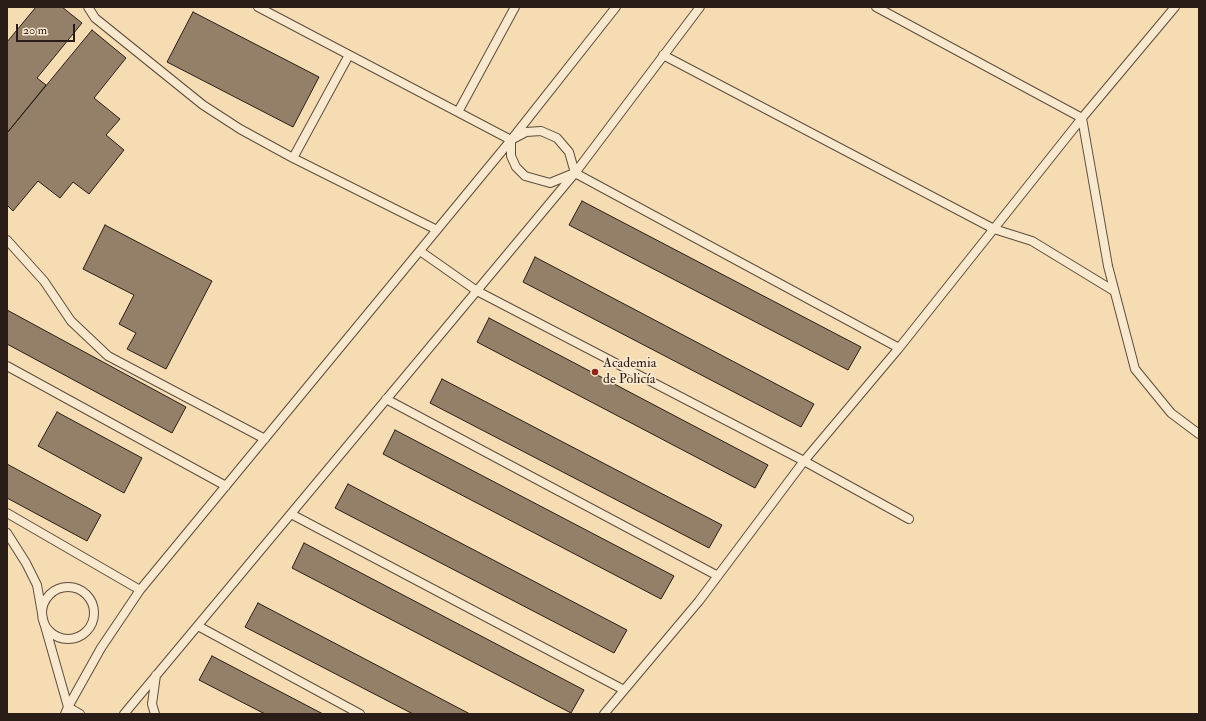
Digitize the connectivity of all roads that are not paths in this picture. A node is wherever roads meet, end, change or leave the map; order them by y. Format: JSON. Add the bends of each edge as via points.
{"nodes":[{"id":1,"x":88,"y":7,"type":"edge"},
{"id":2,"x":258,"y":7,"type":"edge"},
{"id":3,"x":515,"y":7,"type":"edge"},
{"id":4,"x":616,"y":7,"type":"edge"},
{"id":5,"x":700,"y":7,"type":"edge"},
{"id":6,"x":876,"y":7,"type":"edge"},
{"id":7,"x":1175,"y":7,"type":"edge"},
{"id":8,"x":349,"y":55,"type":"junction"},
{"id":9,"x":663,"y":55,"type":"junction"},
{"id":10,"x":458,"y":112,"type":"junction"},
{"id":11,"x":1082,"y":118,"type":"junction"},
{"id":12,"x":511,"y":140,"type":"junction"},
{"id":13,"x":292,"y":158,"type":"junction"},
{"id":14,"x":575,"y":173,"type":"junction"},
{"id":15,"x":994,"y":229,"type":"junction"},
{"id":16,"x":437,"y":230,"type":"junction"},
{"id":17,"x":7,"y":240,"type":"edge"},
{"id":18,"x":420,"y":251,"type":"junction"},
{"id":19,"x":477,"y":291,"type":"junction"},
{"id":20,"x":1114,"y":292,"type":"junction"},
{"id":21,"x":899,"y":348,"type":"junction"},
{"id":22,"x":7,"y":366,"type":"edge"},
{"id":23,"x":386,"y":399,"type":"junction"},
{"id":24,"x":1199,"y":434,"type":"edge"},
{"id":25,"x":265,"y":439,"type":"junction"},
{"id":26,"x":804,"y":461,"type":"junction"},
{"id":27,"x":226,"y":486,"type":"junction"},
{"id":28,"x":7,"y":513,"type":"edge"},
{"id":29,"x":291,"y":514,"type":"junction"},
{"id":30,"x":909,"y":519,"type":"dead end"},
{"id":31,"x":7,"y":533,"type":"edge"},
{"id":32,"x":718,"y":576,"type":"junction"},
{"id":33,"x":140,"y":590,"type":"junction"},
{"id":34,"x":43,"y":619,"type":"junction"},
{"id":35,"x":198,"y":626,"type":"junction"},
{"id":36,"x":156,"y":676,"type":"junction"},
{"id":37,"x":624,"y":690,"type":"junction"},
{"id":38,"x":66,"y":710,"type":"edge"},
{"id":39,"x":80,"y":714,"type":"edge"},
{"id":40,"x":124,"y":714,"type":"edge"},
{"id":41,"x":155,"y":714,"type":"edge"},
{"id":42,"x":360,"y":714,"type":"edge"},
{"id":43,"x":604,"y":714,"type":"edge"}],
"edges":[{"from":1,"to":13,"type":"lane","via":[[95,18],[203,105]]},
{"from":2,"to":8,"type":"lane"},
{"from":3,"to":10,"type":"lane"},
{"from":4,"to":12,"type":"lane"},
{"from":5,"to":9,"type":"lane"},
{"from":6,"to":11,"type":"lane"},
{"from":7,"to":11,"type":"lane"},
{"from":8,"to":10,"type":"lane"},
{"from":8,"to":13,"type":"lane"},
{"from":9,"to":14,"type":"lane"},
{"from":9,"to":15,"type":"lane"},
{"from":10,"to":12,"type":"lane"},
{"from":11,"to":15,"type":"lane"},
{"from":11,"to":20,"type":"lane"},
{"from":12,"to":14,"type":"lane","via":[[526,132],[541,131],[557,138],[569,152]]},
{"from":12,"to":14,"type":"lane","via":[[511,156],[525,176],[550,183]]},
{"from":12,"to":16,"type":"lane"},
{"from":13,"to":16,"type":"lane"},
{"from":14,"to":19,"type":"lane"},
{"from":14,"to":21,"type":"lane"},
{"from":15,"to":20,"type":"lane","via":[[1032,241]]},
{"from":15,"to":21,"type":"lane"},
{"from":16,"to":18,"type":"lane"},
{"from":17,"to":25,"type":"lane","via":[[44,281],[71,321],[108,356]]},
{"from":18,"to":19,"type":"lane"},
{"from":18,"to":25,"type":"lane"},
{"from":19,"to":23,"type":"lane"},
{"from":19,"to":26,"type":"lane"},
{"from":20,"to":24,"type":"lane","via":[[1134,369],[1171,413]]},
{"from":21,"to":26,"type":"lane"},
{"from":22,"to":27,"type":"lane"},
{"from":23,"to":29,"type":"lane"},
{"from":23,"to":32,"type":"lane"},
{"from":25,"to":27,"type":"lane"},
{"from":26,"to":30,"type":"lane"},
{"from":26,"to":32,"type":"lane"},
{"from":27,"to":33,"type":"lane"},
{"from":28,"to":33,"type":"lane"},
{"from":29,"to":35,"type":"lane"},
{"from":29,"to":37,"type":"lane"},
{"from":31,"to":34,"type":"lane","via":[[37,585]]},
{"from":32,"to":37,"type":"lane"},
{"from":33,"to":38,"type":"lane","via":[[101,648]]},
{"from":34,"to":34,"type":"lane","via":[[42,611],[48,596],[53,591],[69,586],[85,593],[94,607],[92,623],[81,636],[73,638],[64,639],[53,634],[45,626]]},
{"from":34,"to":38,"type":"lane"},
{"from":35,"to":36,"type":"lane"},
{"from":35,"to":42,"type":"lane"},
{"from":36,"to":40,"type":"lane"},
{"from":36,"to":41,"type":"lane","via":[[152,704]]},
{"from":37,"to":43,"type":"lane"},
{"from":38,"to":39,"type":"lane"}]}
